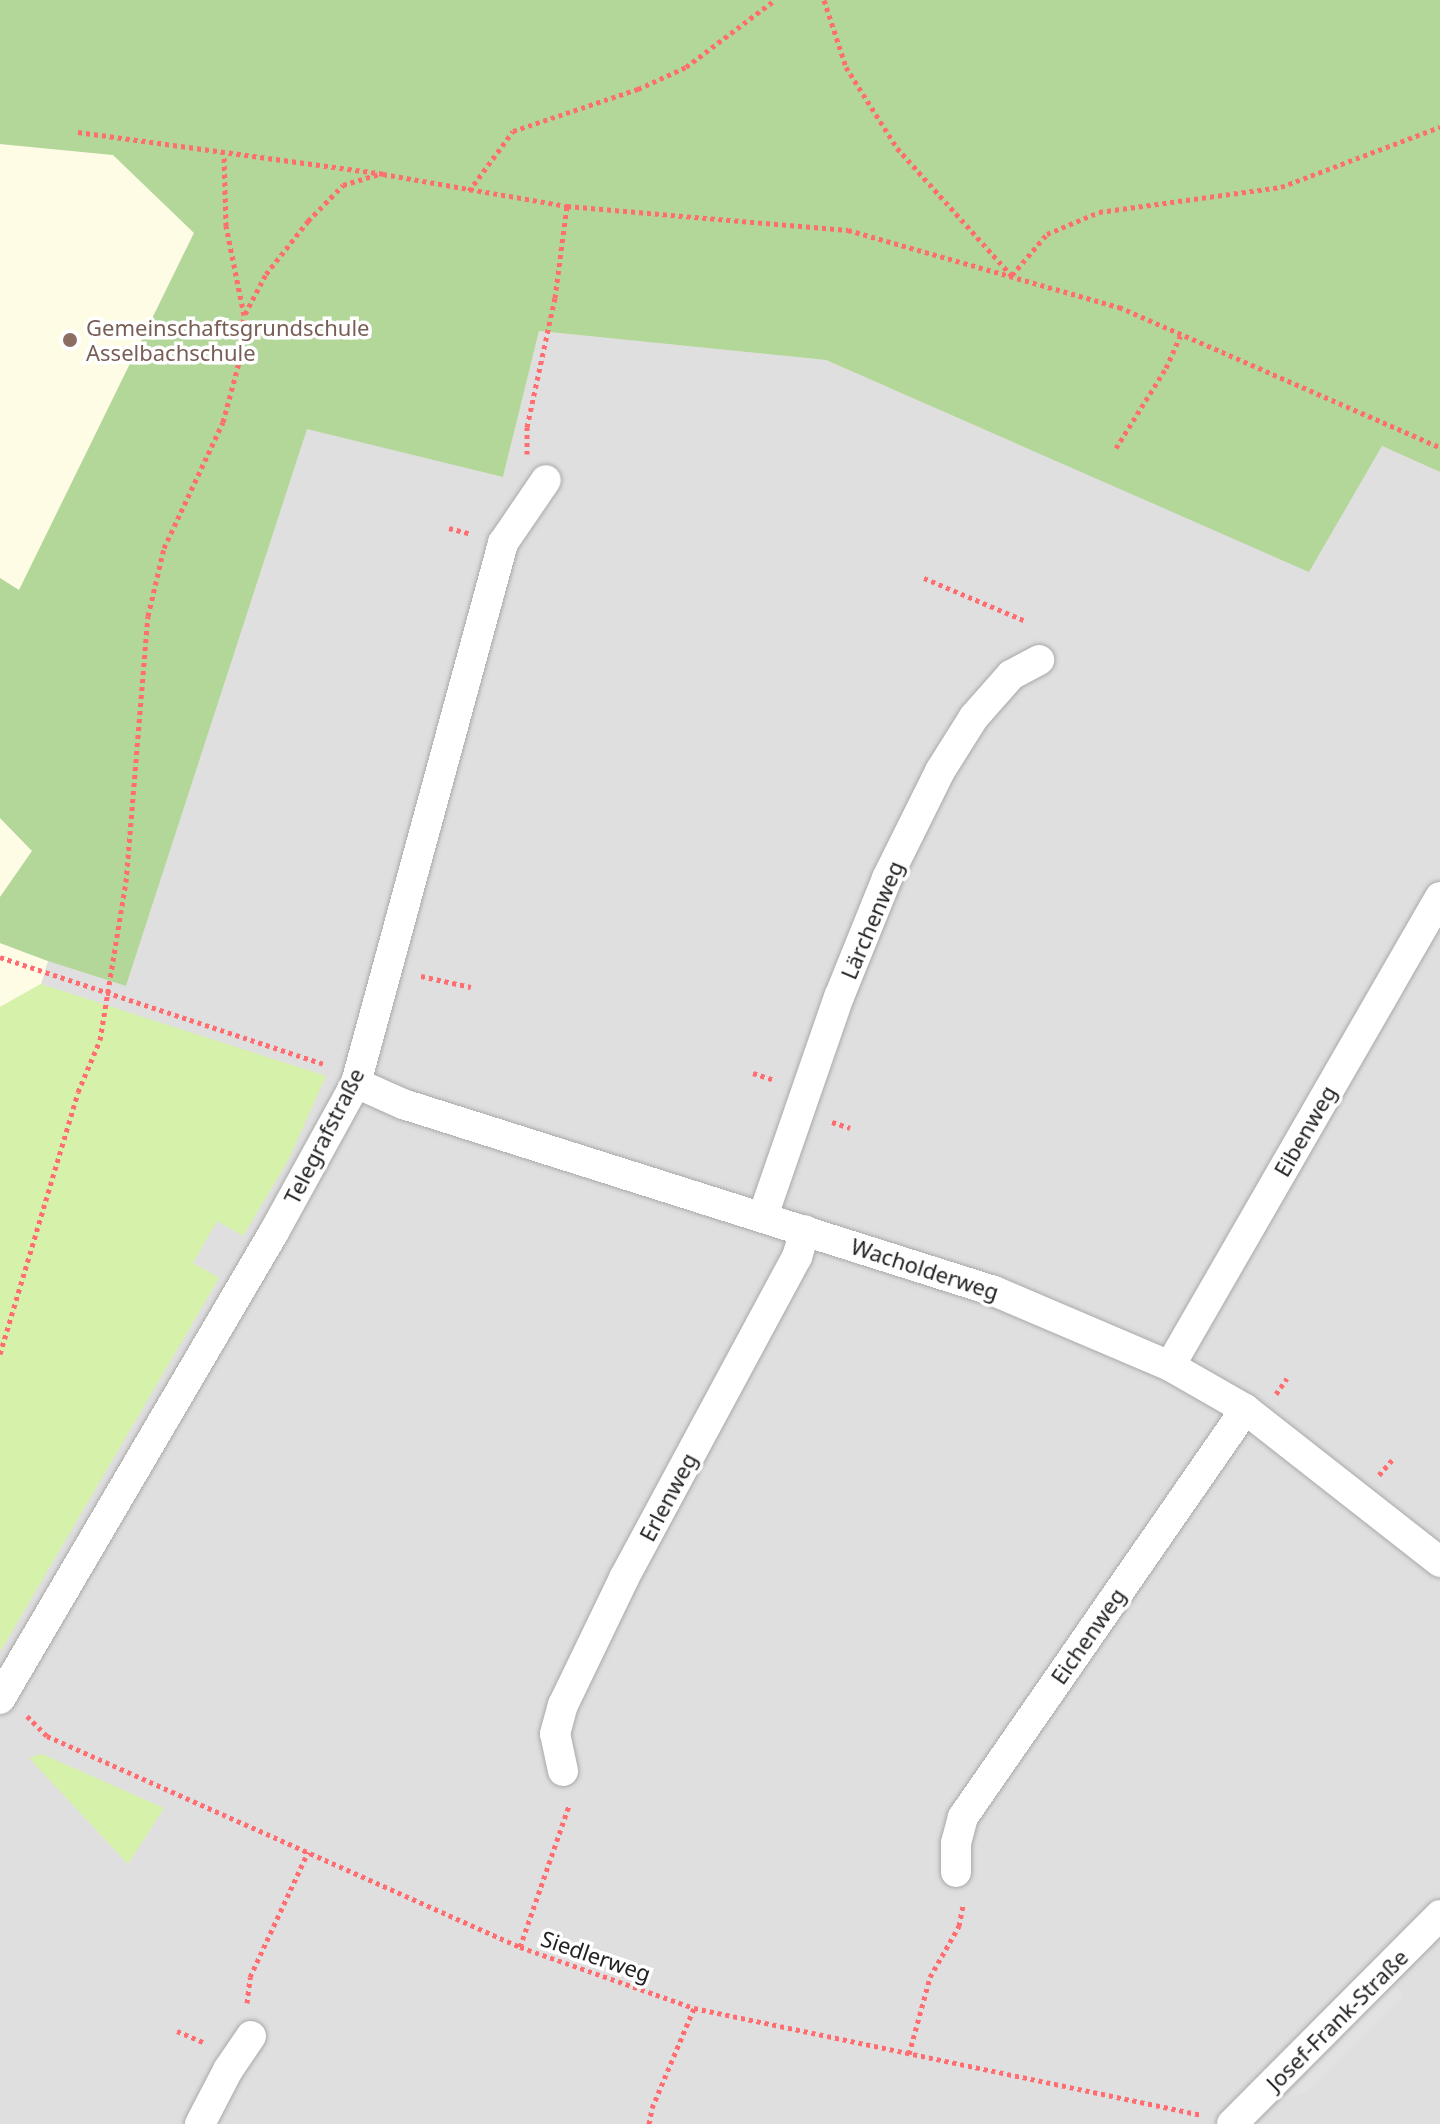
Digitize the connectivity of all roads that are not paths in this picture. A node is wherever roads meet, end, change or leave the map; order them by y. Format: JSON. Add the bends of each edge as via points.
{"nodes":[{"id":1,"x":546,"y":480,"type":"dead end"},
{"id":2,"x":1039,"y":660,"type":"dead end"},
{"id":3,"x":1440,"y":897,"type":"edge"},
{"id":4,"x":356,"y":1083,"type":"junction"},
{"id":5,"x":763,"y":1216,"type":"junction"},
{"id":6,"x":805,"y":1230,"type":"junction"},
{"id":7,"x":1170,"y":1366,"type":"junction"},
{"id":8,"x":1245,"y":1409,"type":"junction"},
{"id":9,"x":1440,"y":1562,"type":"edge"},
{"id":10,"x":2,"y":1695,"type":"edge"},
{"id":11,"x":563,"y":1771,"type":"road end"},
{"id":12,"x":956,"y":1872,"type":"road end"},
{"id":13,"x":1440,"y":1915,"type":"edge"},
{"id":14,"x":251,"y":2036,"type":"road end"},
{"id":15,"x":1220,"y":2120,"type":"edge"},
{"id":16,"x":200,"y":2124,"type":"edge"}],
"edges":[{"from":1,"to":4,"type":"street","name":"Telegrafstraße","via":[[503,543]]},
{"from":2,"to":5,"type":"street","name":"Lärchenweg","via":[[1011,675],[974,717],[940,771],[887,878]]},
{"from":3,"to":7,"type":"street","name":"Eibenweg"},
{"from":4,"to":5,"type":"street","name":"Wacholderweg","via":[[403,1104]]},
{"from":4,"to":10,"type":"street","name":"Telegrafstraße"},
{"from":5,"to":6,"type":"street","name":"Wacholderweg"},
{"from":6,"to":7,"type":"street","name":"Wacholderweg","via":[[994,1291]]},
{"from":6,"to":11,"type":"street","name":"Erlenweg","via":[[797,1257],[624,1578],[563,1705],[555,1734]]},
{"from":7,"to":8,"type":"street","name":"Wacholderweg"},
{"from":8,"to":9,"type":"street","name":"Wacholderweg"},
{"from":8,"to":12,"type":"street","name":"Eichenweg","via":[[963,1817]]},
{"from":13,"to":15,"type":"street","name":"Josef-Frank-Straße"},
{"from":14,"to":16,"type":"street"}]}
